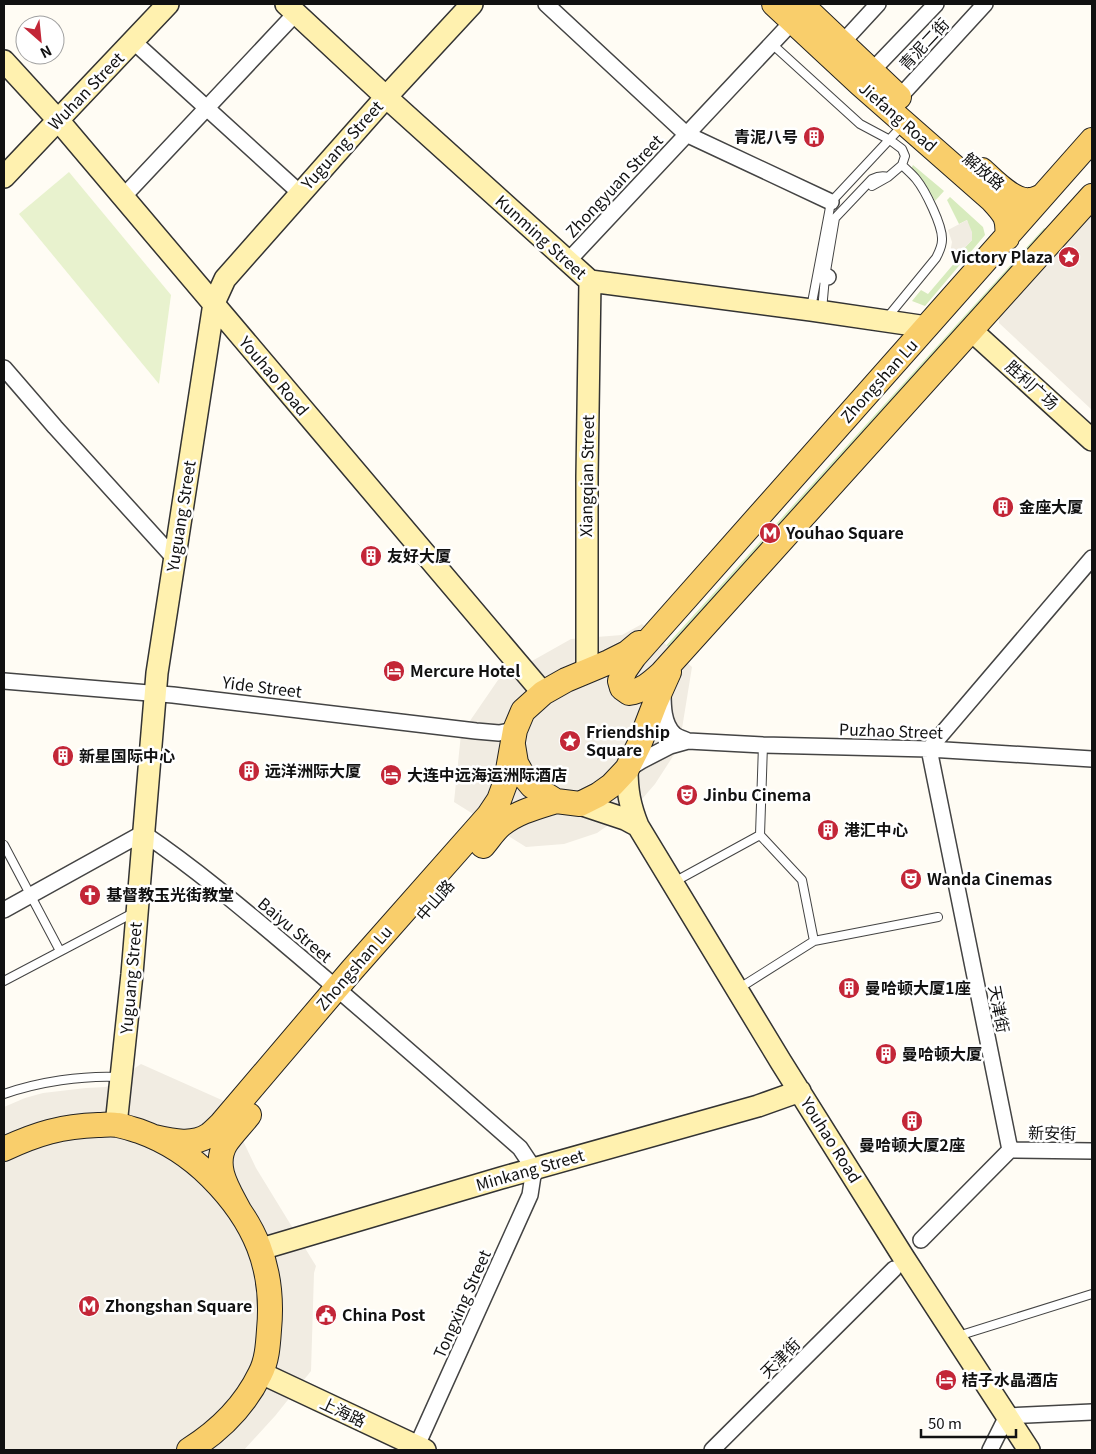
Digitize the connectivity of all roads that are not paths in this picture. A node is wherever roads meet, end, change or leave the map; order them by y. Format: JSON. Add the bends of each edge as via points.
{"nodes":[{"id":1,"x":168,"y":4,"type":"edge"},
{"id":2,"x":472,"y":4,"type":"edge"},
{"id":3,"x":546,"y":4,"type":"edge"},
{"id":4,"x":774,"y":4,"type":"edge"},
{"id":5,"x":878,"y":4,"type":"edge"},
{"id":6,"x":936,"y":4,"type":"edge"},
{"id":7,"x":985,"y":4,"type":"edge"},
{"id":8,"x":291,"y":8,"type":"edge"},
{"id":9,"x":797,"y":12,"type":"edge"},
{"id":10,"x":133,"y":41,"type":"junction"},
{"id":11,"x":842,"y":43,"type":"junction"},
{"id":12,"x":772,"y":44,"type":"junction"},
{"id":13,"x":4,"y":61,"type":"edge"},
{"id":14,"x":866,"y":78,"type":"junction"},
{"id":15,"x":386,"y":97,"type":"junction"},
{"id":16,"x":206,"y":108,"type":"junction"},
{"id":17,"x":896,"y":117,"type":"junction"},
{"id":18,"x":58,"y":120,"type":"junction"},
{"id":19,"x":686,"y":134,"type":"junction"},
{"id":20,"x":1092,"y":140,"type":"edge"},
{"id":21,"x":902,"y":165,"type":"junction"},
{"id":22,"x":4,"y":177,"type":"edge"},
{"id":23,"x":888,"y":177,"type":"junction"},
{"id":24,"x":872,"y":186,"type":"dead end"},
{"id":25,"x":300,"y":193,"type":"junction"},
{"id":26,"x":1042,"y":196,"type":"junction"},
{"id":27,"x":1092,"y":196,"type":"edge"},
{"id":28,"x":122,"y":197,"type":"junction"},
{"id":29,"x":831,"y":202,"type":"junction"},
{"id":30,"x":1007,"y":238,"type":"junction"},
{"id":31,"x":568,"y":261,"type":"junction"},
{"id":32,"x":590,"y":282,"type":"junction"},
{"id":33,"x":214,"y":304,"type":"junction"},
{"id":34,"x":816,"y":311,"type":"junction"},
{"id":35,"x":885,"y":321,"type":"junction"},
{"id":36,"x":927,"y":327,"type":"junction"},
{"id":37,"x":971,"y":330,"type":"junction"},
{"id":38,"x":4,"y":368,"type":"edge"},
{"id":39,"x":1092,"y":440,"type":"edge"},
{"id":40,"x":174,"y":558,"type":"junction"},
{"id":41,"x":1092,"y":558,"type":"edge"},
{"id":42,"x":665,"y":621,"type":"junction"},
{"id":43,"x":683,"y":649,"type":"junction"},
{"id":44,"x":587,"y":671,"type":"junction"},
{"id":45,"x":668,"y":673,"type":"junction"},
{"id":46,"x":4,"y":681,"type":"edge"},
{"id":47,"x":543,"y":693,"type":"junction"},
{"id":48,"x":155,"y":694,"type":"junction"},
{"id":49,"x":514,"y":737,"type":"junction"},
{"id":50,"x":688,"y":741,"type":"junction"},
{"id":51,"x":763,"y":745,"type":"junction"},
{"id":52,"x":929,"y":749,"type":"junction"},
{"id":53,"x":1092,"y":759,"type":"edge"},
{"id":54,"x":627,"y":769,"type":"junction"},
{"id":55,"x":556,"y":801,"type":"junction"},
{"id":56,"x":580,"y":804,"type":"junction"},
{"id":57,"x":495,"y":820,"type":"junction"},
{"id":58,"x":638,"y":826,"type":"junction"},
{"id":59,"x":143,"y":833,"type":"junction"},
{"id":60,"x":760,"y":835,"type":"junction"},
{"id":61,"x":4,"y":845,"type":"edge"},
{"id":62,"x":673,"y":882,"type":"junction"},
{"id":63,"x":30,"y":895,"type":"junction"},
{"id":64,"x":4,"y":910,"type":"edge"},
{"id":65,"x":137,"y":911,"type":"junction"},
{"id":66,"x":938,"y":917,"type":"dead end"},
{"id":67,"x":814,"y":941,"type":"junction"},
{"id":68,"x":60,"y":951,"type":"junction"},
{"id":69,"x":4,"y":981,"type":"edge"},
{"id":70,"x":737,"y":990,"type":"junction"},
{"id":71,"x":343,"y":993,"type":"junction"},
{"id":72,"x":122,"y":1077,"type":"junction"},
{"id":73,"x":800,"y":1091,"type":"junction"},
{"id":74,"x":4,"y":1094,"type":"edge"},
{"id":75,"x":116,"y":1125,"type":"junction"},
{"id":76,"x":227,"y":1129,"type":"junction"},
{"id":77,"x":154,"y":1137,"type":"junction"},
{"id":78,"x":4,"y":1150,"type":"edge"},
{"id":79,"x":1010,"y":1150,"type":"junction"},
{"id":80,"x":1092,"y":1151,"type":"edge"},
{"id":81,"x":534,"y":1169,"type":"junction"},
{"id":82,"x":239,"y":1210,"type":"junction"},
{"id":83,"x":921,"y":1240,"type":"dead end"},
{"id":84,"x":260,"y":1249,"type":"junction"},
{"id":85,"x":894,"y":1269,"type":"dead end"},
{"id":86,"x":1092,"y":1294,"type":"edge"},
{"id":87,"x":956,"y":1337,"type":"junction"},
{"id":88,"x":261,"y":1373,"type":"junction"},
{"id":89,"x":1092,"y":1412,"type":"edge"},
{"id":90,"x":1007,"y":1416,"type":"junction"},
{"id":91,"x":419,"y":1449,"type":"edge"},
{"id":92,"x":188,"y":1450,"type":"edge"},
{"id":93,"x":712,"y":1450,"type":"edge"},
{"id":94,"x":990,"y":1450,"type":"edge"},
{"id":95,"x":1029,"y":1450,"type":"edge"}],
"edges":[{"from":1,"to":10,"type":"street","name":"Wuhan Street"},
{"from":2,"to":15,"type":"street","name":"Yuguang Street"},
{"from":3,"to":19,"type":"street"},
{"from":4,"to":9,"type":"main road","name":"Jiefang Road"},
{"from":5,"to":11,"type":"street"},
{"from":6,"to":14,"type":"street"},
{"from":7,"to":17,"type":"street","name":"青泥二街"},
{"from":8,"to":15,"type":"street","name":"Kunming Street"},
{"from":8,"to":16,"type":"street"},
{"from":9,"to":11,"type":"main road"},
{"from":9,"to":12,"type":"street","name":"Zhongyuan Street"},
{"from":9,"to":14,"type":"main road","name":"Jiefang Road"},
{"from":10,"to":16,"type":"street"},
{"from":10,"to":18,"type":"street","name":"Wuhan Street"},
{"from":11,"to":14,"type":"main road"},
{"from":12,"to":17,"type":"lane","via":[[860,124]]},
{"from":12,"to":19,"type":"street","name":"Zhongyuan Street"},
{"from":13,"to":18,"type":"street","name":"Youhao Road"},
{"from":14,"to":17,"type":"main road","name":"Jiefang Road"},
{"from":15,"to":25,"type":"street","name":"Yuguang Street"},
{"from":15,"to":31,"type":"street","name":"Kunming Street"},
{"from":16,"to":25,"type":"street"},
{"from":16,"to":28,"type":"street"},
{"from":17,"to":21,"type":"lane","via":[[905,156]]},
{"from":17,"to":26,"type":"main road","name":"解放路","via":[[1015,197],[1032,200]]},
{"from":17,"to":29,"type":"lane"},
{"from":17,"to":30,"type":"main road","name":"Jiefang Road","via":[[992,200],[1003,212],[1008,225]]},
{"from":18,"to":22,"type":"street","name":"Wuhan Street"},
{"from":18,"to":28,"type":"street","name":"Youhao Road"},
{"from":19,"to":29,"type":"street"},
{"from":19,"to":31,"type":"street","name":"Zhongyuan Street"},
{"from":20,"to":26,"type":"main road","name":"Zhongshan Lu"},
{"from":21,"to":23,"type":"lane"},
{"from":21,"to":35,"type":"lane","via":[[924,190],[940,226],[941,248]]},
{"from":23,"to":24,"type":"lane"},
{"from":23,"to":34,"type":"lane","via":[[883,175],[872,179],[835,218],[826,277]]},
{"from":25,"to":33,"type":"street","name":"Yuguang Street","via":[[225,279]]},
{"from":26,"to":30,"type":"main road","name":"Zhongshan Lu"},
{"from":27,"to":37,"type":"main road"},
{"from":28,"to":33,"type":"street","name":"Youhao Road"},
{"from":29,"to":34,"type":"lane"},
{"from":30,"to":36,"type":"main road","name":"Zhongshan Lu"},
{"from":31,"to":32,"type":"street","name":"Kunming Street"},
{"from":32,"to":34,"type":"street","name":"Kunming Street"},
{"from":32,"to":44,"type":"street","name":"Xiangqian Street"},
{"from":33,"to":40,"type":"street","name":"Yuguang Street"},
{"from":33,"to":47,"type":"street","name":"Youhao Road"},
{"from":34,"to":35,"type":"street","name":"Kunming Street"},
{"from":35,"to":36,"type":"street","name":"Kunming Street"},
{"from":36,"to":42,"type":"main road","name":"Zhongshan Lu"},
{"from":37,"to":39,"type":"street","name":"胜利广场"},
{"from":37,"to":43,"type":"main road"},
{"from":38,"to":40,"type":"street"},
{"from":40,"to":48,"type":"street","name":"Yuguang Street"},
{"from":41,"to":52,"type":"street"},
{"from":42,"to":43,"type":"main road","via":[[634,657],[620,682],[622,688],[629,693],[647,686]]},
{"from":42,"to":44,"type":"main road","via":[[626,653]]},
{"from":43,"to":45,"type":"main road"},
{"from":44,"to":47,"type":"main road"},
{"from":45,"to":50,"type":"street","via":[[663,693],[667,723],[674,735]]},
{"from":45,"to":54,"type":"main road"},
{"from":46,"to":48,"type":"street","name":"Yide Street"},
{"from":47,"to":49,"type":"main road","via":[[523,712]]},
{"from":48,"to":49,"type":"street","name":"Yide Street"},
{"from":48,"to":59,"type":"street","name":"Yuguang Street"},
{"from":49,"to":55,"type":"main road","via":[[516,763],[522,774],[532,786]]},
{"from":49,"to":57,"type":"main road"},
{"from":50,"to":51,"type":"street","name":"Puzhao Street"},
{"from":50,"to":54,"type":"street","via":[[670,746]]},
{"from":51,"to":52,"type":"street","name":"Puzhao Street"},
{"from":51,"to":60,"type":"lane"},
{"from":52,"to":53,"type":"street","name":"Puzhao Street"},
{"from":52,"to":79,"type":"street","name":"天津街"},
{"from":54,"to":56,"type":"main road","via":[[598,795]]},
{"from":54,"to":58,"type":"street","name":"Youhao Road","via":[[627,790]]},
{"from":55,"to":56,"type":"main road"},
{"from":55,"to":57,"type":"main road"},
{"from":56,"to":58,"type":"street"},
{"from":57,"to":71,"type":"main road","name":"Zhongshan Lu"},
{"from":58,"to":62,"type":"street","name":"Youhao Road"},
{"from":59,"to":63,"type":"street"},
{"from":59,"to":65,"type":"street","name":"Yuguang Street"},
{"from":59,"to":71,"type":"street","name":"Baiyu Street","via":[[234,901]]},
{"from":60,"to":62,"type":"lane"},
{"from":60,"to":67,"type":"lane","via":[[802,880]]},
{"from":61,"to":63,"type":"lane"},
{"from":62,"to":70,"type":"street","name":"Youhao Road"},
{"from":63,"to":64,"type":"street"},
{"from":63,"to":68,"type":"lane"},
{"from":65,"to":68,"type":"lane"},
{"from":65,"to":72,"type":"street","name":"Yuguang Street"},
{"from":66,"to":67,"type":"lane"},
{"from":67,"to":70,"type":"lane"},
{"from":68,"to":69,"type":"lane"},
{"from":70,"to":73,"type":"street","name":"Youhao Road"},
{"from":71,"to":76,"type":"main road","name":"Zhongshan Lu"},
{"from":71,"to":81,"type":"street","name":"Baiyu Street","via":[[520,1148]]},
{"from":72,"to":74,"type":"lane","via":[[67,1080]]},
{"from":72,"to":75,"type":"street","name":"Yuguang Street"},
{"from":73,"to":81,"type":"street","name":"Minkang Street","via":[[758,1106]]},
{"from":73,"to":87,"type":"street","name":"Youhao Road"},
{"from":75,"to":77,"type":"main road"},
{"from":75,"to":78,"type":"main road","via":[[54,1130]]},
{"from":76,"to":77,"type":"main road","via":[[196,1140],[176,1142]]},
{"from":76,"to":82,"type":"main road","via":[[221,1169]]},
{"from":77,"to":82,"type":"main road","via":[[177,1148],[197,1164]]},
{"from":79,"to":80,"type":"street","name":"新安街"},
{"from":79,"to":83,"type":"street"},
{"from":81,"to":84,"type":"street","name":"Minkang Street"},
{"from":81,"to":91,"type":"street","name":"Tongxing Street","via":[[530,1195]]},
{"from":82,"to":84,"type":"main road"},
{"from":84,"to":88,"type":"main road","via":[[270,1286],[271,1318],[268,1349]]},
{"from":85,"to":93,"type":"street","name":"天津街"},
{"from":86,"to":87,"type":"lane"},
{"from":87,"to":90,"type":"street","name":"Youhao Road"},
{"from":88,"to":91,"type":"street","name":"上海路"},
{"from":88,"to":92,"type":"main road","via":[[227,1421]]},
{"from":89,"to":90,"type":"street"},
{"from":90,"to":94,"type":"street"},
{"from":90,"to":95,"type":"street","name":"Youhao Road"}]}
